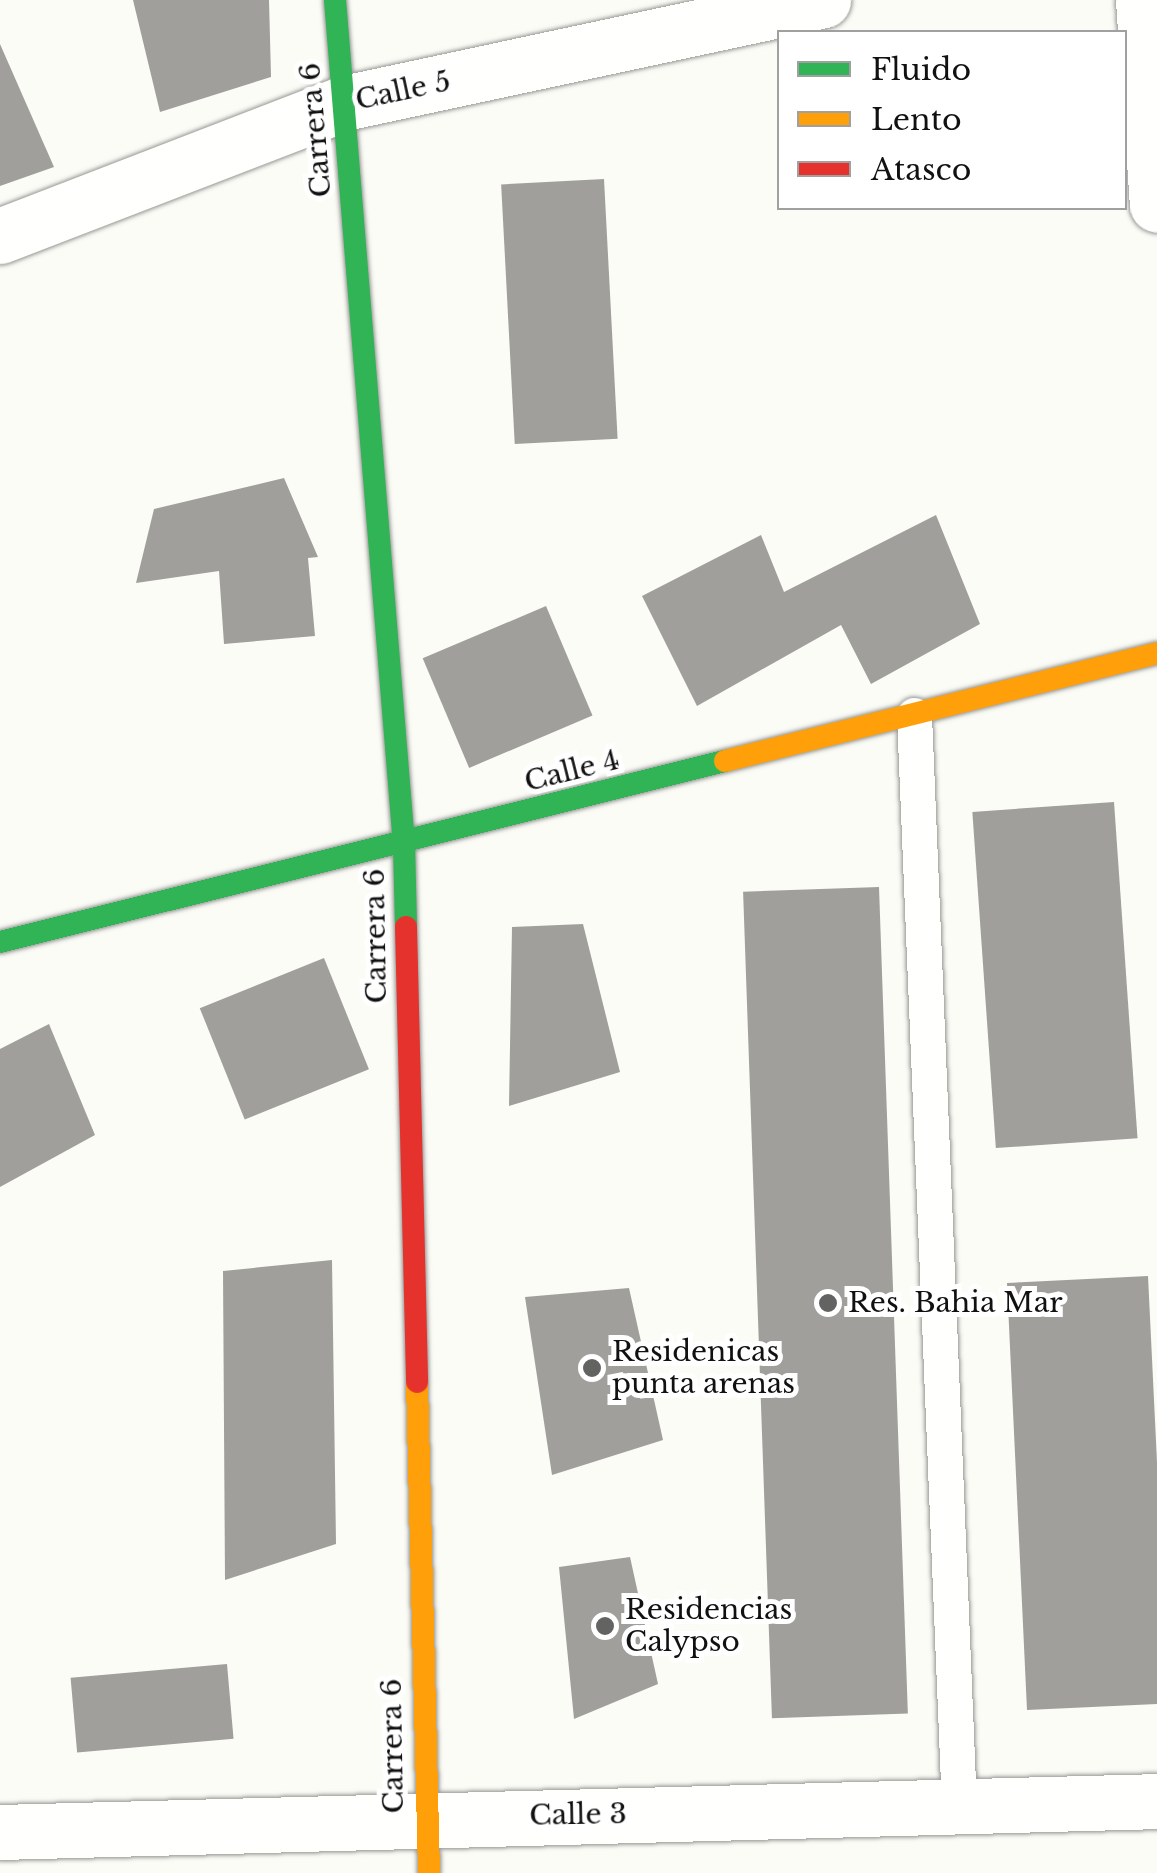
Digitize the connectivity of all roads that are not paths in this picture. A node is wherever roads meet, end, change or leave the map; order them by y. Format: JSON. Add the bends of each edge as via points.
{"nodes":[{"id":1,"x":336,"y":0,"type":"edge"},
{"id":2,"x":823,"y":0,"type":"edge"},
{"id":3,"x":1143,"y":0,"type":"edge"},
{"id":4,"x":344,"y":104,"type":"junction"},
{"id":5,"x":1157,"y":205,"type":"edge"},
{"id":6,"x":0,"y":236,"type":"edge"},
{"id":7,"x":1157,"y":654,"type":"edge"},
{"id":8,"x":914,"y":715,"type":"junction"},
{"id":9,"x":404,"y":844,"type":"junction"},
{"id":10,"x":0,"y":942,"type":"edge"},
{"id":11,"x":1157,"y":1801,"type":"edge"},
{"id":12,"x":959,"y":1806,"type":"junction"},
{"id":13,"x":424,"y":1818,"type":"junction"},
{"id":14,"x":0,"y":1832,"type":"edge"},
{"id":15,"x":429,"y":1873,"type":"edge"}],
"edges":[{"from":1,"to":4,"type":"street","name":"Carrera 6"},
{"from":2,"to":4,"type":"street","name":"Calle 5"},
{"from":3,"to":5,"type":"street"},
{"from":4,"to":6,"type":"street","name":"Calle 5"},
{"from":4,"to":9,"type":"street","name":"Carrera 6"},
{"from":7,"to":8,"type":"street","name":"Calle 4"},
{"from":8,"to":9,"type":"street","name":"Calle 4"},
{"from":8,"to":12,"type":"lane"},
{"from":9,"to":10,"type":"street","name":"Calle 4"},
{"from":9,"to":13,"type":"street","name":"Carrera 6"},
{"from":11,"to":12,"type":"street","name":"Calle 3"},
{"from":12,"to":13,"type":"street","name":"Calle 3"},
{"from":13,"to":14,"type":"street","name":"Calle 3"},
{"from":13,"to":15,"type":"street","name":"Carrera 6"}]}
